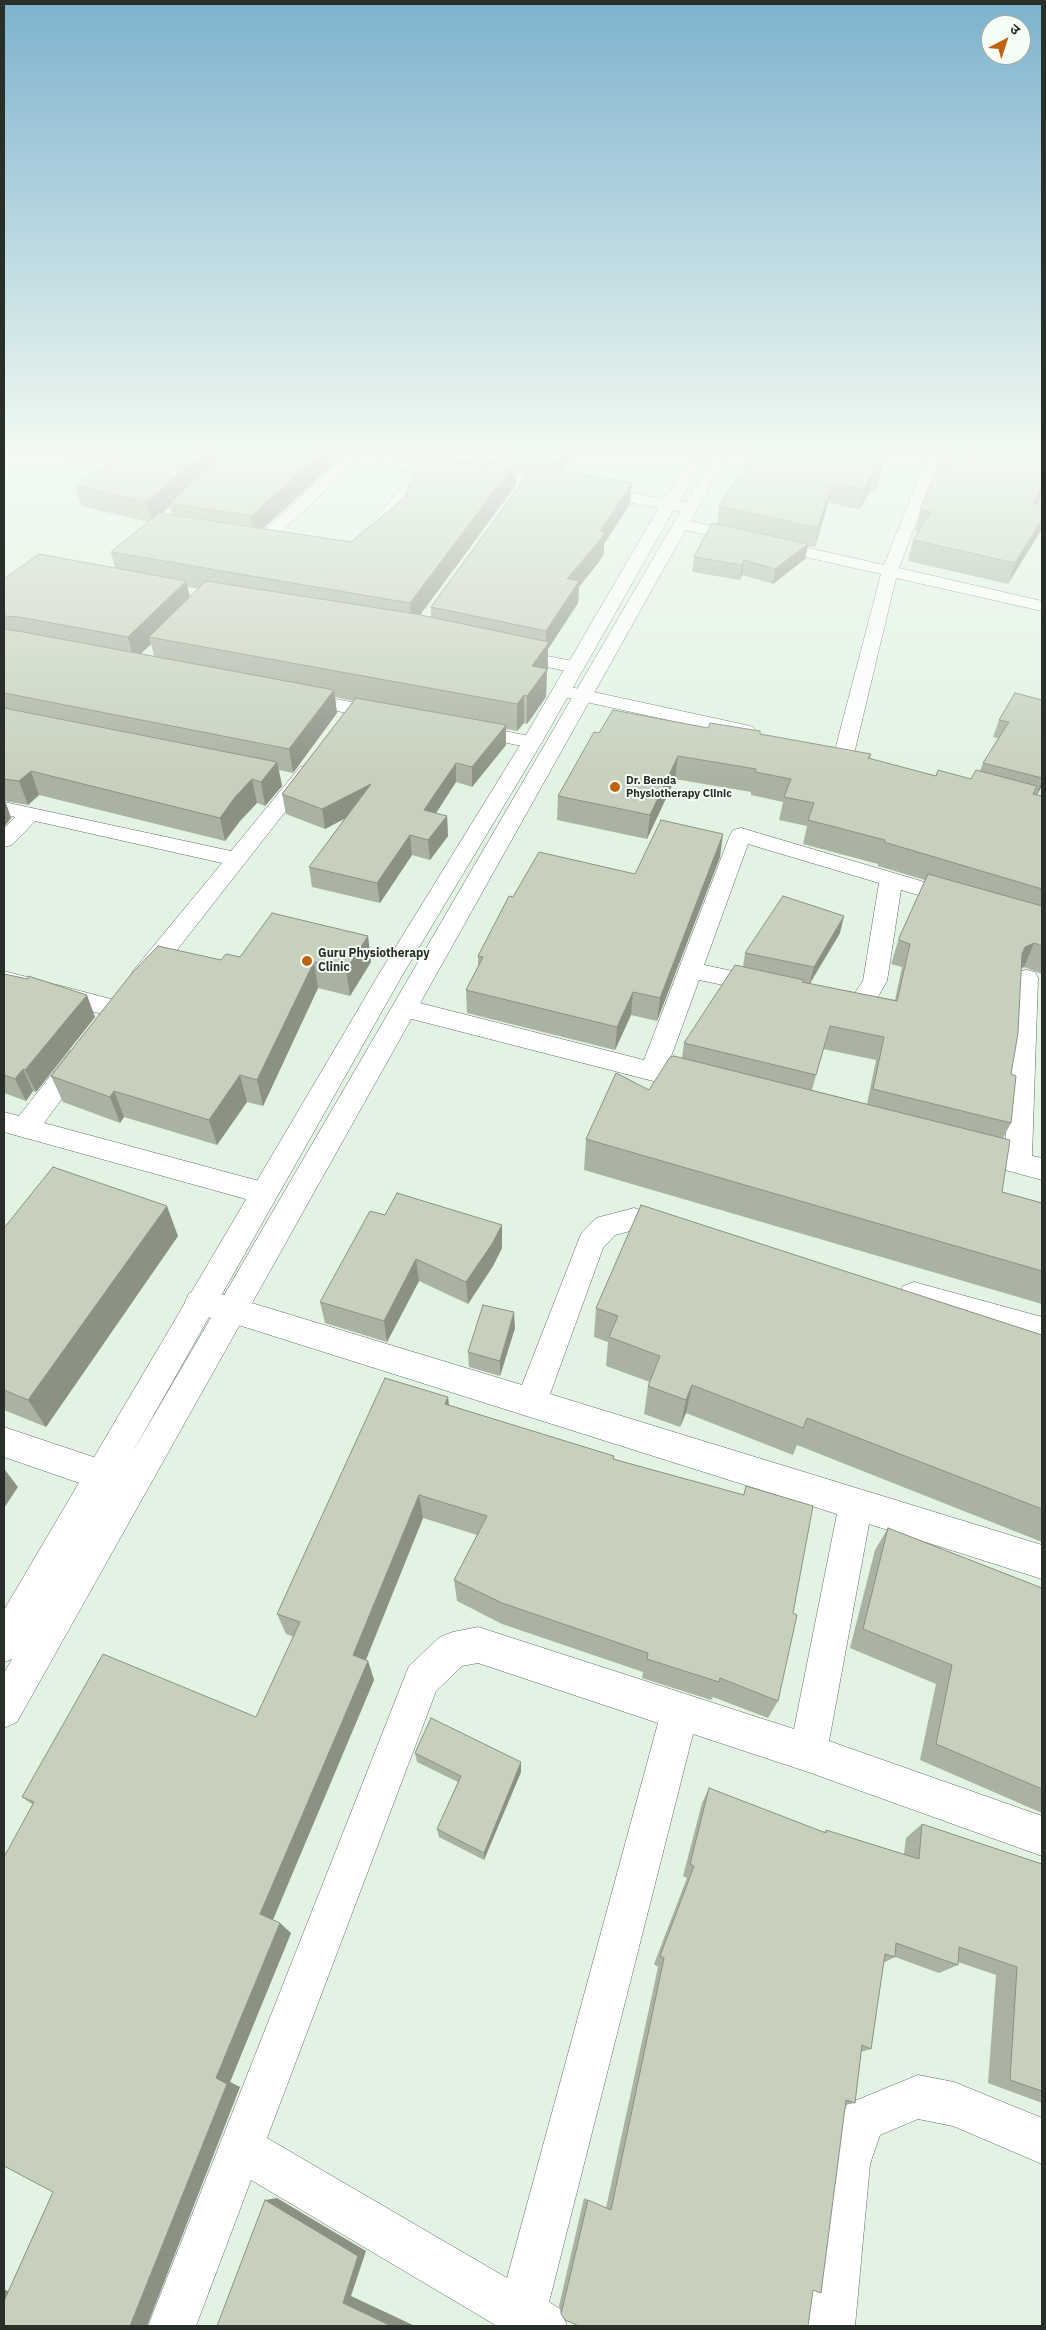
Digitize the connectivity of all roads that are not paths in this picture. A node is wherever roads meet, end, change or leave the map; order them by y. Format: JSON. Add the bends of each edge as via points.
{"nodes":[{"id":1,"x":646,"y":563,"type":"edge"},
{"id":2,"x":650,"y":563,"type":"edge"},
{"id":3,"x":864,"y":563,"type":"edge"},
{"id":4,"x":893,"y":563,"type":"edge"},
{"id":5,"x":890,"y":570,"type":"junction"},
{"id":6,"x":1042,"y":606,"type":"edge"},
{"id":7,"x":492,"y":650,"type":"edge"},
{"id":8,"x":576,"y":667,"type":"junction"},
{"id":9,"x":572,"y":693,"type":"junction"},
{"id":10,"x":284,"y":696,"type":"edge"},
{"id":11,"x":352,"y":708,"type":"junction"},
{"id":12,"x":399,"y":717,"type":"edge"},
{"id":13,"x":456,"y":728,"type":"edge"},
{"id":14,"x":336,"y":731,"type":"edge"},
{"id":15,"x":768,"y":737,"type":"edge"},
{"id":16,"x":532,"y":742,"type":"junction"},
{"id":17,"x":320,"y":753,"type":"edge"},
{"id":18,"x":843,"y":754,"type":"edge"},
{"id":19,"x":4,"y":808,"type":"edge"},
{"id":20,"x":30,"y":814,"type":"junction"},
{"id":21,"x":4,"y":840,"type":"edge"},
{"id":22,"x":235,"y":859,"type":"junction"},
{"id":23,"x":892,"y":880,"type":"junction"},
{"id":24,"x":976,"y":904,"type":"edge"},
{"id":25,"x":690,"y":970,"type":"junction"},
{"id":26,"x":1026,"y":978,"type":"dead end"},
{"id":27,"x":4,"y":979,"type":"edge"},
{"id":28,"x":782,"y":989,"type":"edge"},
{"id":29,"x":810,"y":995,"type":"edge"},
{"id":30,"x":404,"y":1008,"type":"junction"},
{"id":31,"x":1033,"y":1018,"type":"edge"},
{"id":32,"x":105,"y":1024,"type":"junction"},
{"id":33,"x":653,"y":1071,"type":"junction"},
{"id":34,"x":720,"y":1088,"type":"edge"},
{"id":35,"x":15,"y":1125,"type":"edge"},
{"id":36,"x":950,"y":1146,"type":"edge"},
{"id":37,"x":1030,"y":1166,"type":"edge"},
{"id":38,"x":264,"y":1193,"type":"junction"},
{"id":39,"x":700,"y":1237,"type":"edge"},
{"id":40,"x":890,"y":1289,"type":"edge"},
{"id":41,"x":200,"y":1302,"type":"junction"},
{"id":42,"x":232,"y":1310,"type":"junction"},
{"id":43,"x":1042,"y":1330,"type":"edge"},
{"id":44,"x":531,"y":1402,"type":"junction"},
{"id":45,"x":4,"y":1442,"type":"edge"},
{"id":46,"x":100,"y":1474,"type":"junction"},
{"id":47,"x":131,"y":1485,"type":"junction"},
{"id":48,"x":856,"y":1503,"type":"junction"},
{"id":49,"x":1042,"y":1562,"type":"edge"},
{"id":50,"x":4,"y":1644,"type":"edge"},
{"id":51,"x":4,"y":1709,"type":"edge"},
{"id":52,"x":680,"y":1710,"type":"junction"},
{"id":53,"x":808,"y":1753,"type":"junction"},
{"id":54,"x":1042,"y":1836,"type":"edge"},
{"id":55,"x":1042,"y":2141,"type":"edge"},
{"id":56,"x":240,"y":2148,"type":"junction"},
{"id":57,"x":532,"y":2320,"type":"edge"},
{"id":58,"x":172,"y":2326,"type":"edge"},
{"id":59,"x":831,"y":2326,"type":"edge"}],
"edges":[{"from":1,"to":8,"type":"street"},
{"from":2,"to":9,"type":"street"},
{"from":3,"to":5,"type":"street"},
{"from":4,"to":5,"type":"street"},
{"from":5,"to":6,"type":"street"},
{"from":5,"to":18,"type":"street"},
{"from":7,"to":8,"type":"street"},
{"from":8,"to":9,"type":"street"},
{"from":9,"to":15,"type":"street"},
{"from":9,"to":16,"type":"street"},
{"from":9,"to":30,"type":"street"},
{"from":10,"to":11,"type":"street"},
{"from":11,"to":12,"type":"street"},
{"from":11,"to":14,"type":"street"},
{"from":13,"to":16,"type":"street"},
{"from":16,"to":38,"type":"street","via":[[391,974]]},
{"from":17,"to":22,"type":"street","via":[[289,780]]},
{"from":19,"to":20,"type":"street"},
{"from":20,"to":21,"type":"street"},
{"from":20,"to":22,"type":"street"},
{"from":22,"to":32,"type":"street"},
{"from":23,"to":24,"type":"street"},
{"from":23,"to":25,"type":"street","via":[[746,826]]},
{"from":23,"to":29,"type":"street","via":[[875,982],[863,1001],[847,1003]]},
{"from":25,"to":28,"type":"street"},
{"from":25,"to":33,"type":"street"},
{"from":26,"to":31,"type":"street"},
{"from":27,"to":32,"type":"street"},
{"from":30,"to":33,"type":"street"},
{"from":30,"to":42,"type":"street"},
{"from":31,"to":37,"type":"street"},
{"from":32,"to":35,"type":"street"},
{"from":33,"to":34,"type":"street"},
{"from":35,"to":38,"type":"street"},
{"from":36,"to":37,"type":"street"},
{"from":38,"to":41,"type":"street"},
{"from":39,"to":44,"type":"street","via":[[634,1219],[606,1226],[591,1242]]},
{"from":40,"to":43,"type":"street"},
{"from":41,"to":42,"type":"street"},
{"from":41,"to":46,"type":"street"},
{"from":42,"to":44,"type":"street"},
{"from":42,"to":47,"type":"street"},
{"from":44,"to":48,"type":"street"},
{"from":45,"to":46,"type":"street"},
{"from":46,"to":47,"type":"street"},
{"from":46,"to":50,"type":"street"},
{"from":47,"to":51,"type":"street"},
{"from":48,"to":49,"type":"street"},
{"from":48,"to":53,"type":"street"},
{"from":52,"to":53,"type":"street"},
{"from":52,"to":56,"type":"street","via":[[478,1645],[453,1650],[422,1679]]},
{"from":52,"to":57,"type":"street"},
{"from":53,"to":54,"type":"street"},
{"from":55,"to":59,"type":"street","via":[[954,2104],[918,2097],[863,2120],[847,2164]]},
{"from":56,"to":57,"type":"street"},
{"from":56,"to":58,"type":"street"}]}
